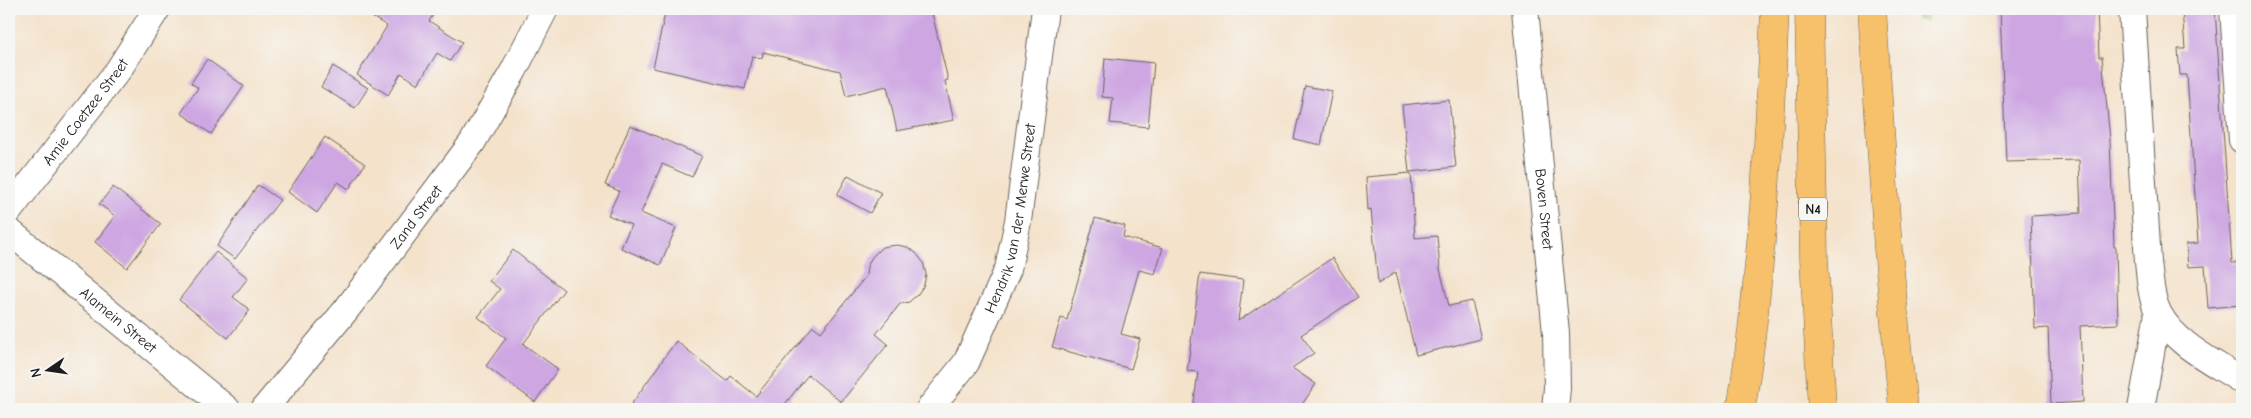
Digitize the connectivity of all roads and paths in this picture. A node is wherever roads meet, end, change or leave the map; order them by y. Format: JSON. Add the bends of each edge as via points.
{"nodes":[{"id":1,"x":158,"y":9,"type":"edge"},
{"id":2,"x":545,"y":9,"type":"edge"},
{"id":3,"x":1044,"y":9,"type":"edge"},
{"id":4,"x":1525,"y":9,"type":"edge"},
{"id":5,"x":1775,"y":9,"type":"edge"},
{"id":6,"x":1809,"y":9,"type":"edge"},
{"id":7,"x":1872,"y":9,"type":"edge"},
{"id":8,"x":2132,"y":9,"type":"edge"},
{"id":9,"x":2233,"y":9,"type":"edge"},
{"id":10,"x":2240,"y":75,"type":"edge"},
{"id":11,"x":2242,"y":140,"type":"edge"},
{"id":12,"x":9,"y":211,"type":"edge"},
{"id":13,"x":9,"y":231,"type":"edge"},
{"id":14,"x":2158,"y":313,"type":"junction"},
{"id":15,"x":2242,"y":381,"type":"edge"},
{"id":16,"x":228,"y":409,"type":"edge"},
{"id":17,"x":264,"y":409,"type":"edge"},
{"id":18,"x":929,"y":409,"type":"edge"},
{"id":19,"x":1555,"y":409,"type":"edge"},
{"id":20,"x":1741,"y":409,"type":"edge"},
{"id":21,"x":1822,"y":409,"type":"edge"},
{"id":22,"x":1903,"y":409,"type":"edge"},
{"id":23,"x":2141,"y":409,"type":"edge"}],
"edges":[{"from":1,"to":12,"type":"street","name":"Amie Coetzee Street","via":[[119,69]]},
{"from":2,"to":17,"type":"street","name":"Zand Street","via":[[472,143],[346,310]]},
{"from":3,"to":18,"type":"street","name":"Hendrik van der Merwe Street","via":[[1018,221],[1008,269],[966,363]]},
{"from":4,"to":19,"type":"street","name":"Boven Street","via":[[1556,333],[1558,388]]},
{"from":5,"to":20,"type":"highway","via":[[1770,127],[1754,325]]},
{"from":6,"to":21,"type":"highway","number":"N4","via":[[1814,258]]},
{"from":7,"to":22,"type":"highway","via":[[1888,249]]},
{"from":8,"to":14,"type":"street","via":[[2148,262]]},
{"from":9,"to":10,"type":"street"},
{"from":10,"to":11,"type":"street"},
{"from":13,"to":16,"type":"street","name":"Alamein Street"},
{"from":14,"to":15,"type":"street","via":[[2172,333]]},
{"from":14,"to":23,"type":"street"}]}
